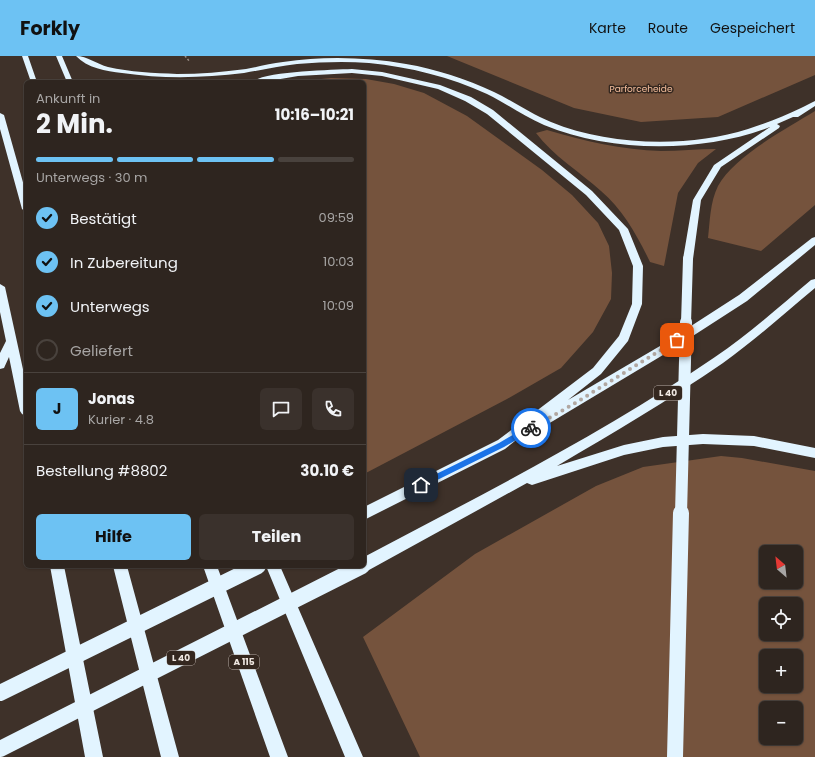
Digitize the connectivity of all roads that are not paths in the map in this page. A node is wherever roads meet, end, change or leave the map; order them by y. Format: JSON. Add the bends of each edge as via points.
{"nodes":[{"id":1,"x":25,"y":56,"type":"edge"},
{"id":2,"x":59,"y":56,"type":"edge"},
{"id":3,"x":79,"y":56,"type":"edge"},
{"id":4,"x":33,"y":80,"type":"edge"},
{"id":5,"x":69,"y":80,"type":"edge"},
{"id":6,"x":262,"y":80,"type":"edge"},
{"id":7,"x":815,"y":103,"type":"edge"},
{"id":8,"x":802,"y":110,"type":"junction"},
{"id":9,"x":0,"y":115,"type":"edge"},
{"id":10,"x":24,"y":202,"type":"edge"},
{"id":11,"x":815,"y":240,"type":"edge"},
{"id":12,"x":815,"y":282,"type":"edge"},
{"id":13,"x":0,"y":287,"type":"edge"},
{"id":14,"x":12,"y":339,"type":"junction"},
{"id":15,"x":0,"y":365,"type":"edge"},
{"id":16,"x":24,"y":401,"type":"edge"},
{"id":17,"x":502,"y":445,"type":"junction"},
{"id":18,"x":815,"y":453,"type":"edge"},
{"id":19,"x":510,"y":486,"type":"junction"},
{"id":20,"x":366,"y":513,"type":"edge"},
{"id":21,"x":366,"y":564,"type":"edge"},
{"id":22,"x":57,"y":568,"type":"edge"},
{"id":23,"x":121,"y":568,"type":"edge"},
{"id":24,"x":211,"y":568,"type":"edge"},
{"id":25,"x":254,"y":568,"type":"edge"},
{"id":26,"x":274,"y":568,"type":"edge"},
{"id":27,"x":359,"y":568,"type":"edge"},
{"id":28,"x":0,"y":693,"type":"edge"},
{"id":29,"x":0,"y":750,"type":"edge"},
{"id":30,"x":94,"y":757,"type":"edge"},
{"id":31,"x":170,"y":757,"type":"edge"},
{"id":32,"x":279,"y":757,"type":"edge"},
{"id":33,"x":354,"y":757,"type":"edge"},
{"id":34,"x":675,"y":757,"type":"edge"}],
"edges":[{"from":1,"to":4,"type":"highway"},
{"from":2,"to":5,"type":"highway"},
{"from":3,"to":8,"type":"highway","via":[[83,60],[110,69],[145,75],[187,76],[316,61],[388,63],[426,70],[466,82],[556,127],[646,143],[694,142],[736,135]]},
{"from":6,"to":17,"type":"highway","via":[[298,74],[352,71],[382,74],[440,87],[490,112],[590,193],[623,229],[638,266],[637,304],[624,338],[597,371]]},
{"from":7,"to":8,"type":"highway"},
{"from":8,"to":34,"type":"highway","bridge":true,"via":[[718,165],[697,200],[688,259]]},
{"from":9,"to":10,"type":"highway"},
{"from":11,"to":17,"type":"highway","via":[[743,298],[572,405]]},
{"from":12,"to":19,"type":"highway","number":"L 40","via":[[720,359],[649,406]]},
{"from":13,"to":14,"type":"highway"},
{"from":14,"to":15,"type":"highway"},
{"from":14,"to":16,"type":"highway"},
{"from":17,"to":20,"type":"highway"},
{"from":18,"to":19,"type":"highway","via":[[754,441],[703,439],[663,442],[624,450]]},
{"from":19,"to":21,"type":"highway","number":"L 40"},
{"from":22,"to":30,"type":"highway"},
{"from":23,"to":31,"type":"highway"},
{"from":24,"to":32,"type":"highway","number":"A 115"},
{"from":25,"to":28,"type":"highway","bridge":true},
{"from":26,"to":33,"type":"highway"},
{"from":27,"to":29,"type":"highway","number":"L 40","bridge":true}]}
